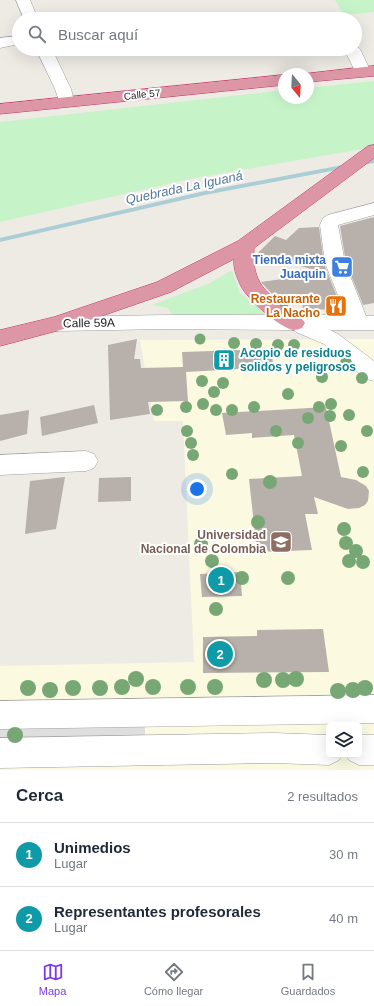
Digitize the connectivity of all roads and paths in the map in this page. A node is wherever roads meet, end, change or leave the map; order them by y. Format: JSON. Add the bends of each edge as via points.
{"nodes":[{"id":1,"x":23,"y":0,"type":"edge"},
{"id":2,"x":28,"y":12,"type":"edge"},
{"id":3,"x":12,"y":41,"type":"edge"},
{"id":4,"x":0,"y":43,"type":"edge"},
{"id":5,"x":47,"y":56,"type":"edge"},
{"id":6,"x":357,"y":56,"type":"edge"},
{"id":7,"x":368,"y":72,"type":"edge"},
{"id":8,"x":314,"y":76,"type":"edge"},
{"id":9,"x":278,"y":81,"type":"edge"},
{"id":10,"x":66,"y":102,"type":"junction"},
{"id":11,"x":0,"y":109,"type":"edge"},
{"id":12,"x":374,"y":150,"type":"edge"},
{"id":13,"x":374,"y":209,"type":"edge"},
{"id":14,"x":245,"y":245,"type":"junction"},
{"id":15,"x":365,"y":319,"type":"edge"},
{"id":16,"x":295,"y":323,"type":"junction"},
{"id":17,"x":57,"y":324,"type":"junction"},
{"id":18,"x":0,"y":338,"type":"edge"},
{"id":19,"x":374,"y":373,"type":"edge"},
{"id":20,"x":86,"y":461,"type":"dead end"},
{"id":21,"x":0,"y":465,"type":"edge"},
{"id":22,"x":374,"y":709,"type":"edge"},
{"id":23,"x":0,"y":715,"type":"edge"},
{"id":24,"x":326,"y":750,"type":"edge"},
{"id":25,"x":362,"y":750,"type":"edge"},
{"id":26,"x":374,"y":750,"type":"edge"},
{"id":27,"x":0,"y":754,"type":"edge"}],
"edges":[{"from":1,"to":2,"type":"street"},
{"from":3,"to":4,"type":"street"},
{"from":5,"to":10,"type":"street","via":[[63,89]]},
{"from":6,"to":7,"type":"street"},
{"from":7,"to":8,"type":"highway"},
{"from":9,"to":10,"type":"highway","name":"Calle 57"},
{"from":10,"to":11,"type":"highway","name":"Calle 57"},
{"from":12,"to":14,"type":"highway","name":"Calle 59A"},
{"from":13,"to":15,"type":"street","via":[[335,219],[329,225],[335,263]]},
{"from":14,"to":16,"type":"highway","via":[[243,265],[250,285],[267,304]]},
{"from":14,"to":17,"type":"highway","name":"Calle 59A","via":[[164,287]]},
{"from":15,"to":16,"type":"street","name":"Calle 59A"},
{"from":16,"to":17,"type":"street","name":"Calle 59A"},
{"from":16,"to":19,"type":"street","via":[[331,339]]},
{"from":17,"to":18,"type":"highway"},
{"from":20,"to":21,"type":"street"},
{"from":22,"to":23,"type":"street"},
{"from":24,"to":27,"type":"street","via":[[274,748]]},
{"from":25,"to":26,"type":"street"}]}
